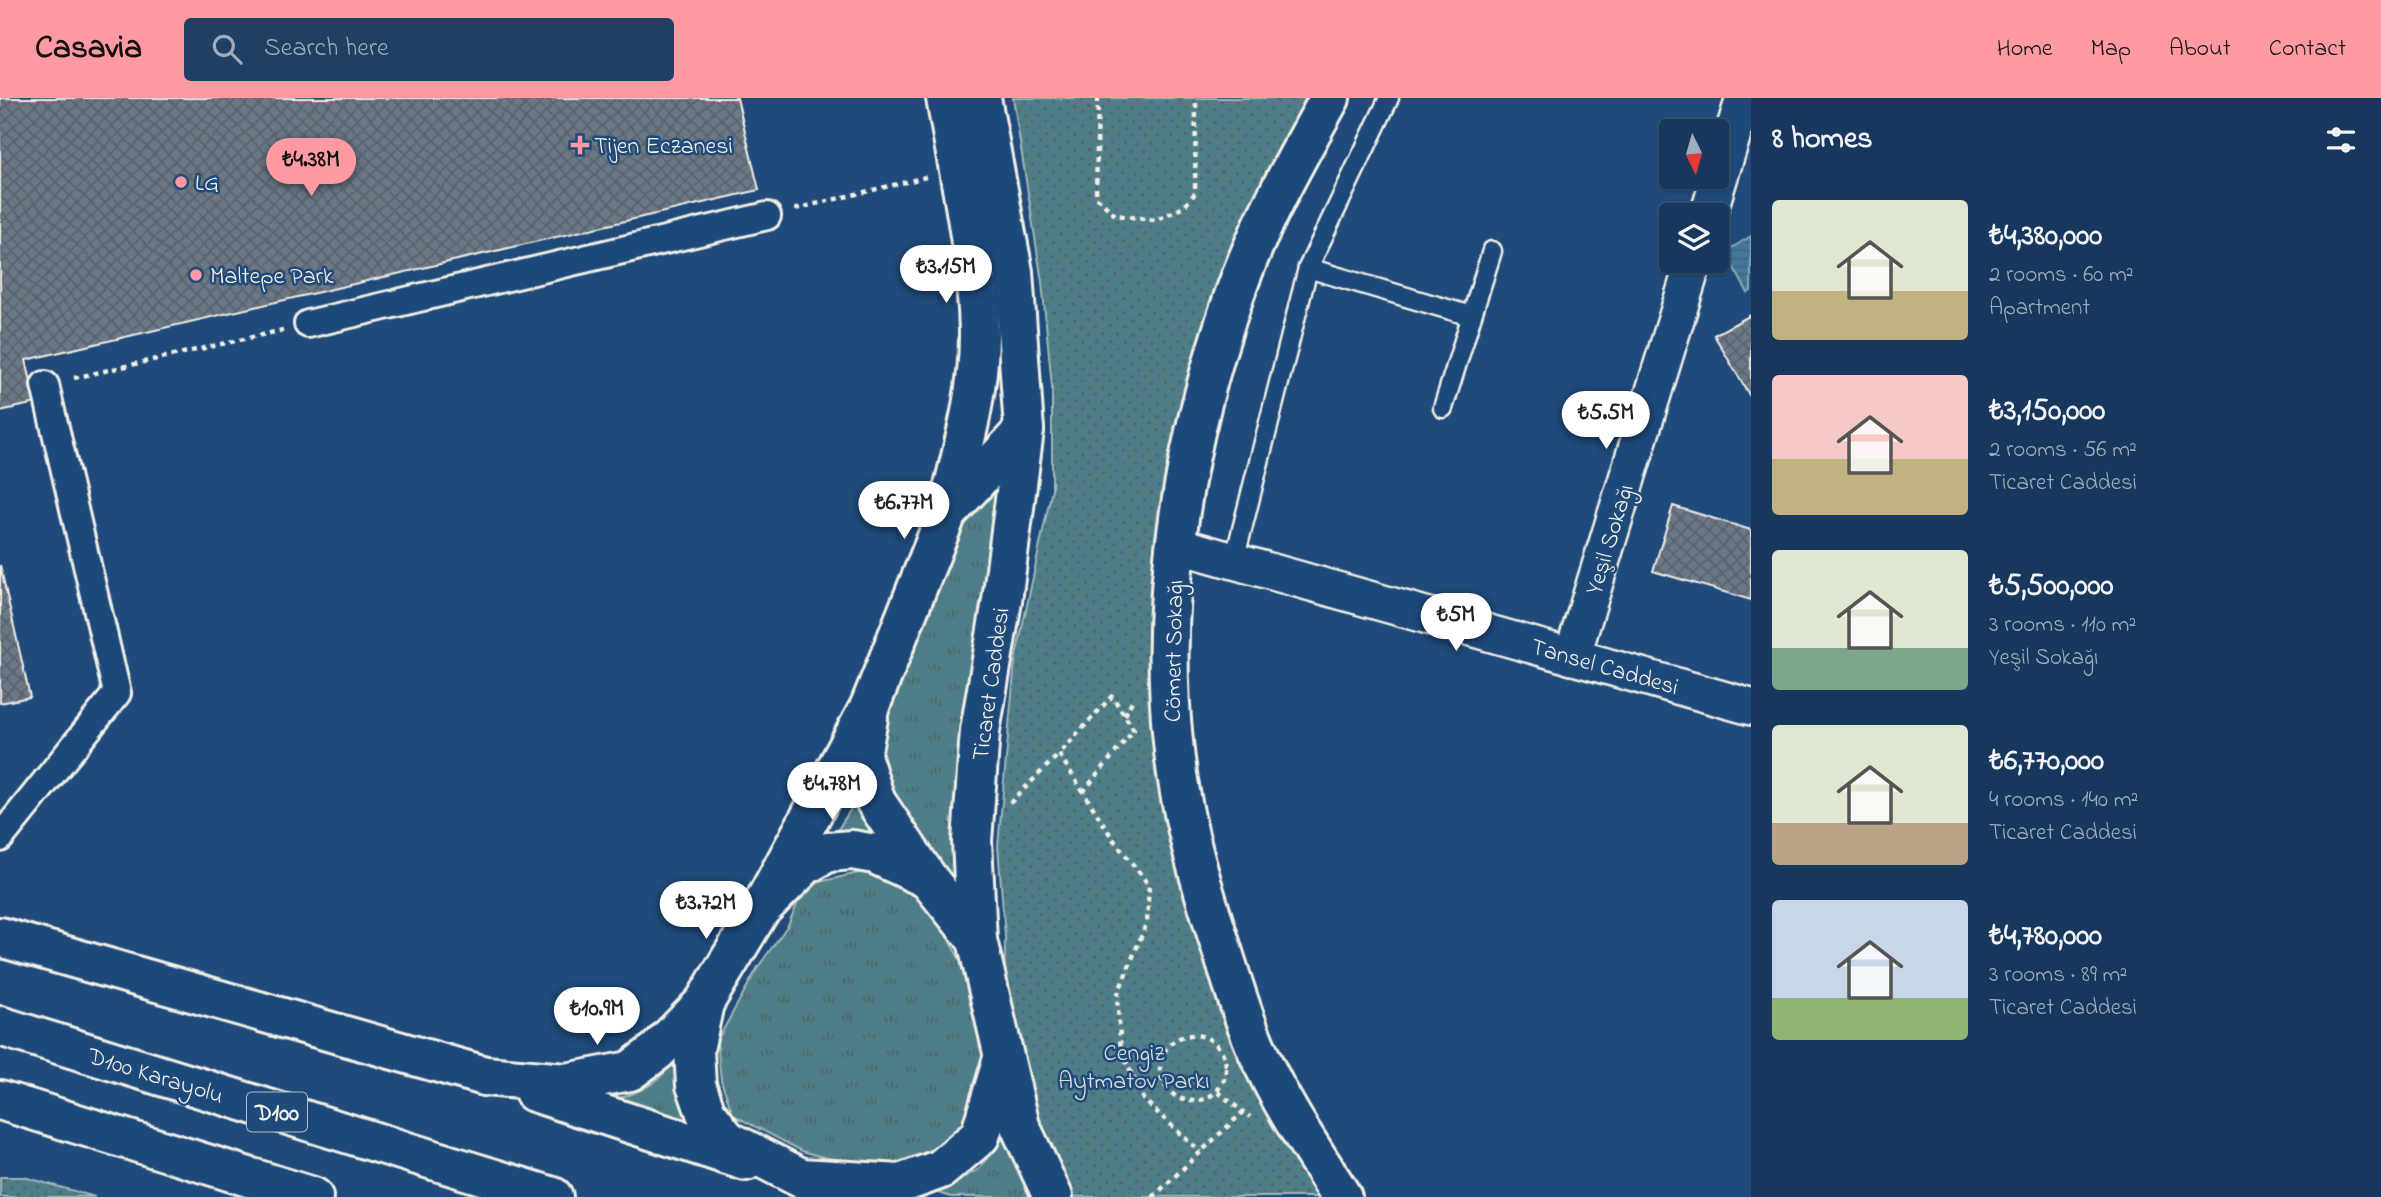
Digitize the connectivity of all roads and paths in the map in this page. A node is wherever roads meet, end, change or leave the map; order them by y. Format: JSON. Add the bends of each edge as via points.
{"nodes":[{"id":1,"x":946,"y":98,"type":"edge"},
{"id":2,"x":981,"y":98,"type":"edge"},
{"id":3,"x":1098,"y":98,"type":"edge"},
{"id":4,"x":1196,"y":98,"type":"edge"},
{"id":5,"x":1330,"y":98,"type":"edge"},
{"id":6,"x":1389,"y":98,"type":"edge"},
{"id":7,"x":1744,"y":98,"type":"edge"},
{"id":8,"x":958,"y":169,"type":"junction"},
{"id":9,"x":1712,"y":203,"type":"edge"},
{"id":10,"x":767,"y":216,"type":"joint"},
{"id":11,"x":1492,"y":251,"type":"dead end"},
{"id":12,"x":1308,"y":268,"type":"junction"},
{"id":13,"x":1690,"y":273,"type":"edge"},
{"id":14,"x":1471,"y":316,"type":"junction"},
{"id":15,"x":307,"y":324,"type":"joint"},
{"id":16,"x":46,"y":385,"type":"joint"},
{"id":17,"x":1443,"y":408,"type":"dead end"},
{"id":18,"x":1024,"y":430,"type":"junction"},
{"id":19,"x":947,"y":513,"type":"junction"},
{"id":20,"x":1177,"y":545,"type":"junction"},
{"id":21,"x":1234,"y":561,"type":"junction"},
{"id":22,"x":1572,"y":657,"type":"junction"},
{"id":23,"x":870,"y":706,"type":"junction"},
{"id":24,"x":1751,"y":708,"type":"edge"},
{"id":25,"x":1059,"y":754,"type":"junction"},
{"id":26,"x":1083,"y":792,"type":"junction"},
{"id":27,"x":0,"y":838,"type":"edge"},
{"id":28,"x":972,"y":841,"type":"junction"},
{"id":29,"x":928,"y":879,"type":"junction"},
{"id":30,"x":760,"y":910,"type":"junction"},
{"id":31,"x":0,"y":937,"type":"edge"},
{"id":32,"x":977,"y":940,"type":"junction"},
{"id":33,"x":704,"y":1003,"type":"junction"},
{"id":34,"x":0,"y":1026,"type":"edge"},
{"id":35,"x":1004,"y":1053,"type":"junction"},
{"id":36,"x":485,"y":1076,"type":"junction"},
{"id":37,"x":1219,"y":1092,"type":"junction"},
{"id":38,"x":0,"y":1100,"type":"edge"},
{"id":39,"x":1243,"y":1112,"type":"junction"},
{"id":40,"x":1253,"y":1119,"type":"dead end"},
{"id":41,"x":1200,"y":1152,"type":"junction"},
{"id":42,"x":801,"y":1178,"type":"junction"},
{"id":43,"x":313,"y":1197,"type":"edge"},
{"id":44,"x":554,"y":1197,"type":"edge"},
{"id":45,"x":860,"y":1197,"type":"edge"},
{"id":46,"x":1053,"y":1197,"type":"edge"},
{"id":47,"x":1153,"y":1197,"type":"edge"},
{"id":48,"x":1342,"y":1197,"type":"edge"}],
"edges":[{"from":1,"to":8,"type":"main road","name":"Ticaret Caddesi"},
{"from":2,"to":18,"type":"main road","name":"Ticaret Caddesi","via":[[1013,272]]},
{"from":3,"to":4,"type":"path","via":[[1096,197],[1115,215],[1155,220],[1184,207],[1195,193]]},
{"from":5,"to":20,"type":"main road","name":"Cömert Sokağı","via":[[1287,174],[1236,292],[1189,449]]},
{"from":6,"to":12,"type":"lane"},
{"from":7,"to":9,"type":"street"},
{"from":8,"to":10,"type":"path"},
{"from":8,"to":19,"type":"main road","name":"Ticaret Caddesi","via":[[979,332],[975,382]]},
{"from":10,"to":15,"type":"street"},
{"from":11,"to":14,"type":"lane"},
{"from":12,"to":14,"type":"lane"},
{"from":12,"to":21,"type":"lane"},
{"from":13,"to":22,"type":"street","name":"Yeşil Sokağı"},
{"from":14,"to":17,"type":"lane"},
{"from":15,"to":16,"type":"path"},
{"from":16,"to":27,"type":"street","via":[[117,693]]},
{"from":18,"to":19,"type":"main road","name":"Ticaret Caddesi"},
{"from":18,"to":28,"type":"main road","name":"Ticaret Caddesi","via":[[980,731]]},
{"from":19,"to":23,"type":"main road","name":"Ticaret Caddesi"},
{"from":20,"to":21,"type":"street","name":"Tansel Caddesi"},
{"from":20,"to":48,"type":"main road","name":"Cömert Sokağı","via":[[1168,653],[1170,700],[1193,856],[1251,1037],[1287,1109]]},
{"from":21,"to":22,"type":"street","name":"Tansel Caddesi"},
{"from":22,"to":24,"type":"street","name":"Tansel Caddesi"},
{"from":23,"to":29,"type":"main road","name":"Ticaret Caddesi","via":[[861,756],[876,802]]},
{"from":23,"to":30,"type":"main road","name":"Ticaret Caddesi"},
{"from":25,"to":26,"type":"path"},
{"from":25,"to":26,"type":"path","via":[[1112,696],[1134,730]]},
{"from":25,"to":28,"type":"path"},
{"from":26,"to":41,"type":"path","via":[[1149,885],[1147,922],[1117,996],[1121,1051],[1143,1099]]},
{"from":28,"to":32,"type":"main road","name":"Ticaret Caddesi"},
{"from":29,"to":30,"type":"main road","name":"Ticaret Caddesi","via":[[875,854],[828,852],[805,864]]},
{"from":29,"to":32,"type":"main road","name":"Ticaret Caddesi"},
{"from":30,"to":33,"type":"main road","name":"Ticaret Caddesi"},
{"from":31,"to":36,"type":"main road"},
{"from":32,"to":35,"type":"main road","name":"Ticaret Caddesi"},
{"from":33,"to":36,"type":"main road","name":"Ticaret Caddesi","via":[[657,1051],[630,1071],[566,1083]]},
{"from":33,"to":42,"type":"main road","via":[[694,1050],[696,1085],[706,1113],[727,1140]]},
{"from":34,"to":44,"type":"main road","name":"D100 Karayolu","number":"D100"},
{"from":35,"to":42,"type":"main road","via":[[980,1136],[942,1169],[900,1184]]},
{"from":35,"to":46,"type":"main road","name":"Ticaret Caddesi","via":[[1020,1126]]},
{"from":36,"to":42,"type":"main road"},
{"from":37,"to":37,"type":"path","via":[[1227,1062],[1217,1044],[1190,1034],[1167,1045],[1159,1063],[1169,1093],[1185,1102]]},
{"from":37,"to":39,"type":"path"},
{"from":38,"to":43,"type":"main road"},
{"from":39,"to":40,"type":"path"},
{"from":39,"to":41,"type":"path"},
{"from":41,"to":47,"type":"path"},
{"from":42,"to":45,"type":"main road"}]}
